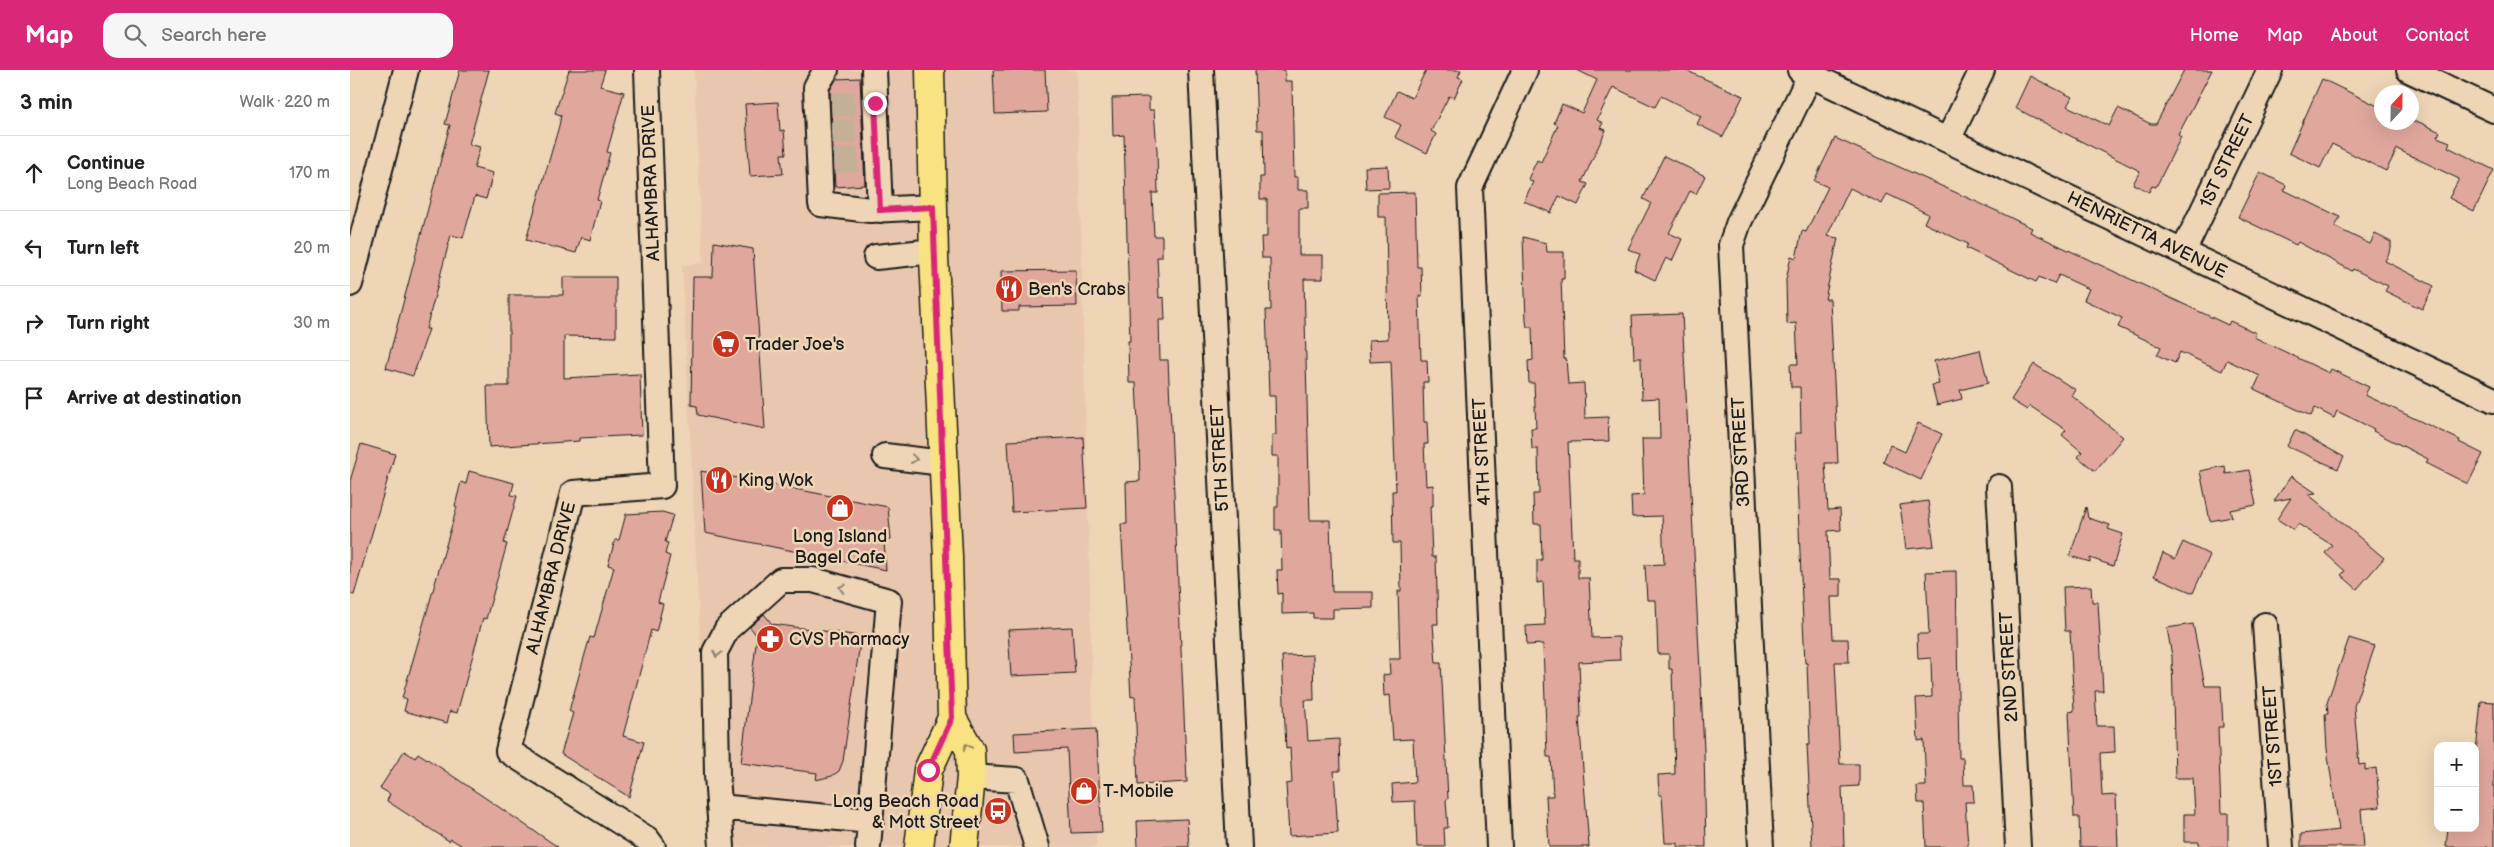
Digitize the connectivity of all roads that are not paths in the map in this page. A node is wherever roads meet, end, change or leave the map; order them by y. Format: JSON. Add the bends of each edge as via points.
{"nodes":[{"id":1,"x":406,"y":70,"type":"edge"},
{"id":2,"x":647,"y":70,"type":"edge"},
{"id":3,"x":826,"y":70,"type":"edge"},
{"id":4,"x":874,"y":70,"type":"edge"},
{"id":5,"x":930,"y":70,"type":"edge"},
{"id":6,"x":1201,"y":70,"type":"edge"},
{"id":7,"x":1525,"y":70,"type":"edge"},
{"id":8,"x":1982,"y":70,"type":"edge"},
{"id":9,"x":2270,"y":70,"type":"edge"},
{"id":10,"x":2409,"y":70,"type":"edge"},
{"id":11,"x":1805,"y":72,"type":"edge"},
{"id":12,"x":2494,"y":110,"type":"edge"},
{"id":13,"x":1948,"y":140,"type":"junction"},
{"id":14,"x":933,"y":207,"type":"junction"},
{"id":15,"x":880,"y":210,"type":"junction"},
{"id":16,"x":934,"y":251,"type":"junction"},
{"id":17,"x":2183,"y":252,"type":"junction"},
{"id":18,"x":876,"y":257,"type":"dead end"},
{"id":19,"x":351,"y":278,"type":"edge"},
{"id":20,"x":2494,"y":400,"type":"edge"},
{"id":21,"x":885,"y":456,"type":"dead end"},
{"id":22,"x":943,"y":463,"type":"junction"},
{"id":23,"x":1999,"y":487,"type":"dead end"},
{"id":24,"x":2265,"y":625,"type":"dead end"},
{"id":25,"x":952,"y":718,"type":"junction"},
{"id":26,"x":971,"y":777,"type":"junction"},
{"id":27,"x":719,"y":806,"type":"junction"},
{"id":28,"x":871,"y":821,"type":"junction"},
{"id":29,"x":653,"y":847,"type":"edge"},
{"id":30,"x":722,"y":847,"type":"edge"},
{"id":31,"x":868,"y":847,"type":"edge"},
{"id":32,"x":919,"y":847,"type":"edge"},
{"id":33,"x":964,"y":847,"type":"edge"},
{"id":34,"x":1037,"y":847,"type":"edge"},
{"id":35,"x":1239,"y":847,"type":"edge"},
{"id":36,"x":1499,"y":847,"type":"edge"},
{"id":37,"x":1761,"y":847,"type":"edge"},
{"id":38,"x":2018,"y":847,"type":"edge"},
{"id":39,"x":2281,"y":847,"type":"edge"}],
"edges":[{"from":1,"to":19,"type":"street"},
{"from":2,"to":29,"type":"street","name":"ALHAMBRA DRIVE","via":[[662,486],[573,493],[508,751],[647,839]]},
{"from":3,"to":15,"type":"street","via":[[816,87],[824,105],[827,161],[822,204]]},
{"from":4,"to":15,"type":"street","via":[[868,104],[869,131]]},
{"from":5,"to":14,"type":"main road"},
{"from":6,"to":35,"type":"street","name":"5TH STREET"},
{"from":7,"to":36,"type":"street","name":"4TH STREET","via":[[1470,188]]},
{"from":8,"to":13,"type":"street"},
{"from":9,"to":17,"type":"street","name":"1ST STREET"},
{"from":10,"to":12,"type":"street"},
{"from":11,"to":13,"type":"street","name":"HENRIETTA AVENUE"},
{"from":11,"to":37,"type":"street","name":"3RD STREET","via":[[1731,245]]},
{"from":13,"to":17,"type":"street","name":"HENRIETTA AVENUE"},
{"from":14,"to":15,"type":"street"},
{"from":14,"to":16,"type":"main road"},
{"from":16,"to":18,"type":"street"},
{"from":16,"to":22,"type":"main road"},
{"from":17,"to":20,"type":"street","name":"HENRIETTA AVENUE"},
{"from":21,"to":22,"type":"street","one_way":true},
{"from":22,"to":25,"type":"main road"},
{"from":23,"to":38,"type":"street","name":"2ND STREET"},
{"from":24,"to":39,"type":"street","name":"1ST STREET"},
{"from":26,"to":25,"type":"main road","one_way":true,"via":[[970,750]]},
{"from":25,"to":32,"type":"main road","via":[[928,770]]},
{"from":26,"to":33,"type":"main road"},
{"from":26,"to":34,"type":"street","via":[[1017,780]]},
{"from":27,"to":28,"type":"street"},
{"from":28,"to":27,"type":"street","one_way":true,"via":[[889,602],[813,580],[781,580],[728,629],[715,652]]},
{"from":27,"to":30,"type":"street"},
{"from":28,"to":31,"type":"street"}]}
